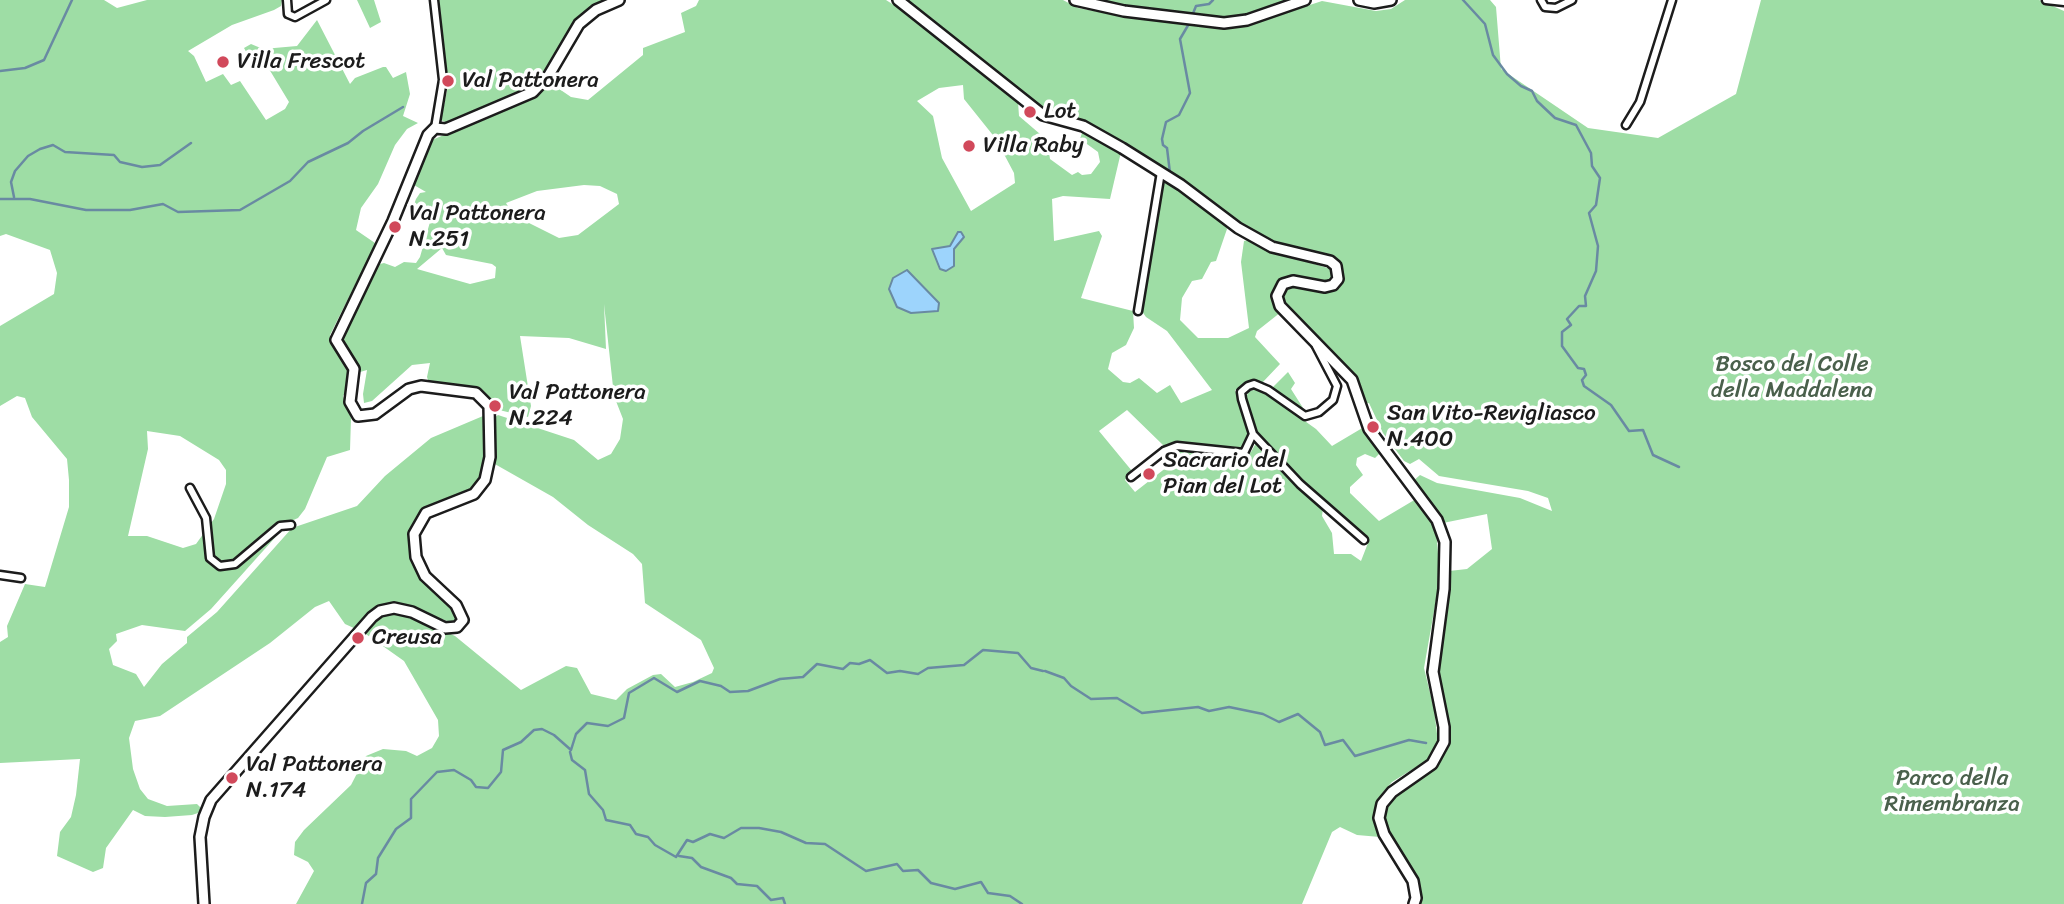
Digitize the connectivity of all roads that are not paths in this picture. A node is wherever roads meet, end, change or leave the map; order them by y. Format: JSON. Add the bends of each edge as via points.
{"nodes":[{"id":1,"x":288,"y":0,"type":"edge"},
{"id":2,"x":326,"y":0,"type":"edge"},
{"id":3,"x":434,"y":0,"type":"edge"},
{"id":4,"x":619,"y":0,"type":"edge"},
{"id":5,"x":898,"y":0,"type":"edge"},
{"id":6,"x":1075,"y":0,"type":"edge"},
{"id":7,"x":1305,"y":0,"type":"edge"},
{"id":8,"x":1359,"y":0,"type":"edge"},
{"id":9,"x":1391,"y":0,"type":"edge"},
{"id":10,"x":1541,"y":0,"type":"edge"},
{"id":11,"x":1572,"y":0,"type":"edge"},
{"id":12,"x":1672,"y":0,"type":"edge"},
{"id":13,"x":2046,"y":0,"type":"edge"},
{"id":14,"x":2064,"y":2,"type":"edge"},
{"id":15,"x":1626,"y":125,"type":"dead end"},
{"id":16,"x":435,"y":128,"type":"junction"},
{"id":17,"x":1161,"y":172,"type":"junction"},
{"id":18,"x":1138,"y":311,"type":"dead end"},
{"id":19,"x":1315,"y":343,"type":"junction"},
{"id":20,"x":1252,"y":434,"type":"junction"},
{"id":21,"x":1131,"y":477,"type":"dead end"},
{"id":22,"x":190,"y":488,"type":"dead end"},
{"id":23,"x":291,"y":525,"type":"dead end"},
{"id":24,"x":1364,"y":540,"type":"dead end"},
{"id":25,"x":0,"y":576,"type":"edge"},
{"id":26,"x":21,"y":578,"type":"dead end"},
{"id":27,"x":204,"y":904,"type":"edge"},
{"id":28,"x":1414,"y":904,"type":"edge"}],
"edges":[{"from":1,"to":2,"type":"street","via":[[288,14],[295,17]]},
{"from":3,"to":16,"type":"street","via":[[443,80]]},
{"from":4,"to":16,"type":"street","via":[[579,24],[549,75],[533,92],[446,129]]},
{"from":5,"to":17,"type":"street","via":[[1043,115],[1083,126]]},
{"from":6,"to":7,"type":"street","via":[[1124,11],[1236,22]]},
{"from":8,"to":9,"type":"street"},
{"from":10,"to":11,"type":"street","via":[[1545,7],[1556,8]]},
{"from":12,"to":15,"type":"street","via":[[1640,102]]},
{"from":13,"to":14,"type":"street"},
{"from":16,"to":27,"type":"street","via":[[336,340],[354,369],[350,402],[358,416],[375,414],[409,389],[421,386],[476,393],[489,406],[490,457],[485,480],[474,494],[426,513],[413,541],[425,576],[457,605],[463,620],[457,627],[444,628],[394,608],[372,617],[211,800],[201,838]]},
{"from":17,"to":18,"type":"street"},
{"from":17,"to":19,"type":"street","via":[[1262,243],[1333,263],[1338,275],[1334,285],[1293,281],[1278,292],[1283,311]]},
{"from":19,"to":20,"type":"street","via":[[1337,386],[1333,400],[1309,417],[1268,390],[1248,386],[1241,393]]},
{"from":19,"to":28,"type":"street","via":[[1352,380],[1369,429],[1437,520],[1446,542],[1433,672],[1444,742],[1432,764],[1392,792],[1382,804],[1379,818],[1413,881]]},
{"from":20,"to":21,"type":"street","via":[[1248,449],[1239,454],[1177,446]]},
{"from":20,"to":24,"type":"street"},
{"from":22,"to":23,"type":"street","via":[[206,518],[210,558],[220,566],[235,564],[280,526]]},
{"from":25,"to":26,"type":"street"}]}
